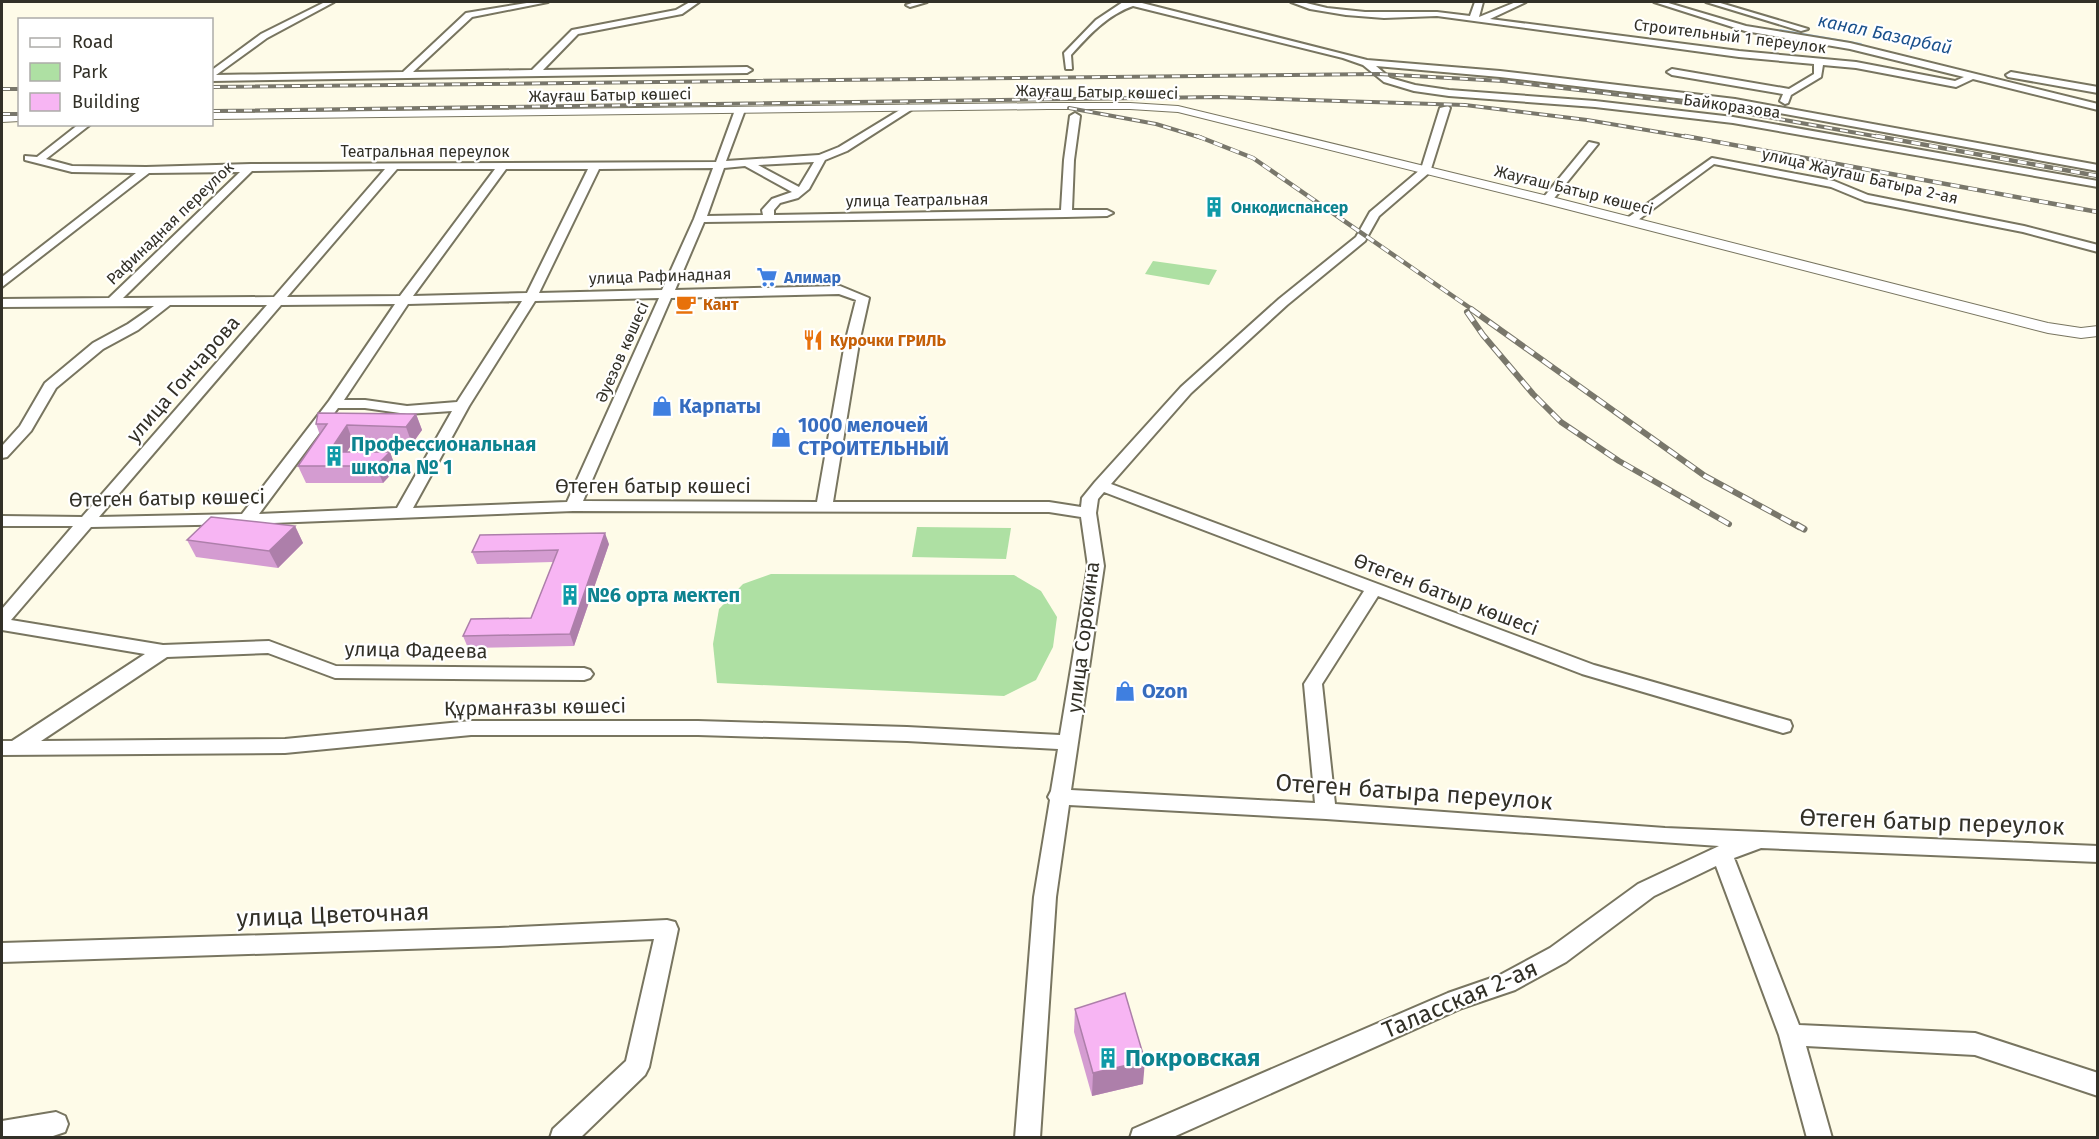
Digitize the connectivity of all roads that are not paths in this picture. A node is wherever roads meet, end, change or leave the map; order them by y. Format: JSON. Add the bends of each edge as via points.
{"nodes":[{"id":1,"x":330,"y":2,"type":"edge"},
{"id":2,"x":544,"y":2,"type":"edge"},
{"id":3,"x":695,"y":2,"type":"edge"},
{"id":4,"x":923,"y":2,"type":"edge"},
{"id":5,"x":1129,"y":2,"type":"edge"},
{"id":6,"x":1143,"y":2,"type":"edge"},
{"id":7,"x":1295,"y":2,"type":"edge"},
{"id":8,"x":1479,"y":2,"type":"edge"},
{"id":9,"x":1522,"y":2,"type":"edge"},
{"id":10,"x":1658,"y":2,"type":"edge"},
{"id":11,"x":1710,"y":2,"type":"edge"},
{"id":12,"x":910,"y":5,"type":"dead end"},
{"id":13,"x":1477,"y":19,"type":"junction"},
{"id":14,"x":1819,"y":61,"type":"junction"},
{"id":15,"x":1366,"y":63,"type":"junction"},
{"id":16,"x":1069,"y":67,"type":"dead end"},
{"id":17,"x":747,"y":70,"type":"dead end"},
{"id":18,"x":1672,"y":72,"type":"dead end"},
{"id":19,"x":407,"y":73,"type":"junction"},
{"id":20,"x":535,"y":73,"type":"junction"},
{"id":21,"x":213,"y":75,"type":"edge"},
{"id":22,"x":213,"y":76,"type":"edge"},
{"id":23,"x":1972,"y":76,"type":"junction"},
{"id":24,"x":2097,"y":90,"type":"edge"},
{"id":25,"x":1790,"y":92,"type":"junction"},
{"id":26,"x":2097,"y":107,"type":"edge"},
{"id":27,"x":908,"y":108,"type":"junction"},
{"id":28,"x":1445,"y":108,"type":"dead end"},
{"id":29,"x":740,"y":110,"type":"junction"},
{"id":30,"x":1782,"y":111,"type":"junction"},
{"id":31,"x":213,"y":116,"type":"edge"},
{"id":32,"x":1075,"y":116,"type":"dead end"},
{"id":33,"x":18,"y":118,"type":"edge"},
{"id":34,"x":2,"y":119,"type":"edge"},
{"id":35,"x":83,"y":126,"type":"edge"},
{"id":36,"x":1593,"y":144,"type":"dead end"},
{"id":37,"x":821,"y":158,"type":"junction"},
{"id":38,"x":748,"y":164,"type":"junction"},
{"id":39,"x":503,"y":165,"type":"junction"},
{"id":40,"x":595,"y":165,"type":"junction"},
{"id":41,"x":718,"y":165,"type":"junction"},
{"id":42,"x":394,"y":166,"type":"junction"},
{"id":43,"x":250,"y":167,"type":"junction"},
{"id":44,"x":2097,"y":168,"type":"edge"},
{"id":45,"x":146,"y":170,"type":"junction"},
{"id":46,"x":1426,"y":170,"type":"junction"},
{"id":47,"x":2097,"y":184,"type":"edge"},
{"id":48,"x":799,"y":192,"type":"junction"},
{"id":49,"x":1546,"y":200,"type":"junction"},
{"id":50,"x":1107,"y":213,"type":"dead end"},
{"id":51,"x":1066,"y":214,"type":"junction"},
{"id":52,"x":769,"y":217,"type":"junction"},
{"id":53,"x":700,"y":219,"type":"junction"},
{"id":54,"x":1630,"y":221,"type":"junction"},
{"id":55,"x":2097,"y":249,"type":"edge"},
{"id":56,"x":2,"y":283,"type":"edge"},
{"id":57,"x":666,"y":294,"type":"junction"},
{"id":58,"x":531,"y":297,"type":"junction"},
{"id":59,"x":277,"y":300,"type":"junction"},
{"id":60,"x":404,"y":300,"type":"junction"},
{"id":61,"x":112,"y":302,"type":"junction"},
{"id":62,"x":167,"y":302,"type":"junction"},
{"id":63,"x":2,"y":304,"type":"edge"},
{"id":64,"x":2097,"y":331,"type":"edge"},
{"id":65,"x":334,"y":404,"type":"junction"},
{"id":66,"x":462,"y":406,"type":"junction"},
{"id":67,"x":5,"y":447,"type":"edge"},
{"id":68,"x":1100,"y":485,"type":"junction"},
{"id":69,"x":573,"y":506,"type":"junction"},
{"id":70,"x":824,"y":508,"type":"junction"},
{"id":71,"x":402,"y":513,"type":"junction"},
{"id":72,"x":1088,"y":513,"type":"junction"},
{"id":73,"x":247,"y":519,"type":"junction"},
{"id":74,"x":2,"y":521,"type":"edge"},
{"id":75,"x":86,"y":521,"type":"junction"},
{"id":76,"x":1374,"y":589,"type":"junction"},
{"id":77,"x":2,"y":619,"type":"edge"},
{"id":78,"x":2,"y":624,"type":"edge"},
{"id":79,"x":163,"y":651,"type":"junction"},
{"id":80,"x":584,"y":674,"type":"dead end"},
{"id":81,"x":1783,"y":726,"type":"dead end"},
{"id":82,"x":1069,"y":742,"type":"junction"},
{"id":83,"x":9,"y":748,"type":"edge"},
{"id":84,"x":1058,"y":797,"type":"junction"},
{"id":85,"x":1326,"y":811,"type":"junction"},
{"id":86,"x":1765,"y":841,"type":"junction"},
{"id":87,"x":1722,"y":854,"type":"junction"},
{"id":88,"x":2097,"y":854,"type":"edge"},
{"id":89,"x":2,"y":953,"type":"edge"},
{"id":90,"x":1791,"y":1035,"type":"junction"},
{"id":91,"x":2097,"y":1085,"type":"edge"},
{"id":92,"x":56,"y":1124,"type":"dead end"},
{"id":93,"x":2,"y":1133,"type":"edge"},
{"id":94,"x":562,"y":1137,"type":"edge"},
{"id":95,"x":1027,"y":1137,"type":"edge"},
{"id":96,"x":1142,"y":1137,"type":"edge"},
{"id":97,"x":1820,"y":1137,"type":"edge"}],
"edges":[{"from":1,"to":21,"type":"street","via":[[264,36]]},
{"from":2,"to":19,"type":"street","via":[[469,15]]},
{"from":3,"to":20,"type":"street","via":[[679,12],[575,32]]},
{"from":4,"to":12,"type":"street"},
{"from":5,"to":6,"type":"street"},
{"from":5,"to":15,"type":"street","name":"Байкоразова"},
{"from":5,"to":16,"type":"street","via":[[1095,24],[1067,55]]},
{"from":7,"to":13,"type":"street","name":"Строительный 1 переулок","via":[[1341,12]]},
{"from":8,"to":13,"type":"street"},
{"from":9,"to":13,"type":"street"},
{"from":10,"to":23,"type":"street","via":[[1745,28],[1850,46]]},
{"from":11,"to":24,"type":"street","via":[[1800,28],[1976,69]]},
{"from":13,"to":14,"type":"street","name":"Строительный 1 переулок"},
{"from":14,"to":23,"type":"street","name":"Строительный 1 переулок","via":[[1956,84]]},
{"from":14,"to":25,"type":"street","via":[[1818,75]]},
{"from":15,"to":30,"type":"street","name":"Байкоразова","via":[[1500,74]]},
{"from":15,"to":47,"type":"street","name":"Байкоразова","via":[[1387,80],[1414,88],[1733,120]]},
{"from":17,"to":20,"type":"street"},
{"from":18,"to":25,"type":"street"},
{"from":19,"to":20,"type":"street"},
{"from":19,"to":22,"type":"street"},
{"from":23,"to":26,"type":"street"},
{"from":25,"to":30,"type":"street"},
{"from":27,"to":29,"type":"main road","name":"Жауғаш Батыр көшесі"},
{"from":27,"to":37,"type":"street"},
{"from":27,"to":46,"type":"main road","name":"Жауғаш Батыр көшесі","via":[[1178,109]]},
{"from":28,"to":46,"type":"street"},
{"from":29,"to":31,"type":"main road","name":"Жауғаш Батыр көшесі"},
{"from":29,"to":41,"type":"street","name":"Әуезов көшесі"},
{"from":30,"to":44,"type":"street","name":"Байкоразова"},
{"from":32,"to":51,"type":"street"},
{"from":33,"to":34,"type":"main road"},
{"from":35,"to":45,"type":"street","name":"Театральная переулок","via":[[34,159],[72,169]]},
{"from":36,"to":49,"type":"street"},
{"from":37,"to":38,"type":"street","name":"Театральная переулок"},
{"from":37,"to":48,"type":"street"},
{"from":38,"to":41,"type":"street","name":"Театральная переулок"},
{"from":38,"to":48,"type":"street"},
{"from":39,"to":40,"type":"street","name":"Театральная переулок"},
{"from":39,"to":42,"type":"street","name":"Театральная переулок"},
{"from":39,"to":60,"type":"street"},
{"from":40,"to":41,"type":"street","name":"Театральная переулок"},
{"from":40,"to":58,"type":"street"},
{"from":41,"to":53,"type":"street","name":"Әуезов көшесі"},
{"from":42,"to":43,"type":"street","name":"Театральная переулок"},
{"from":42,"to":59,"type":"street","name":"улица Гончарова"},
{"from":43,"to":45,"type":"street","name":"Театральная переулок"},
{"from":43,"to":61,"type":"street","name":"Рафинадная переулок"},
{"from":45,"to":56,"type":"street"},
{"from":46,"to":49,"type":"main road","name":"Жауғаш Батыр көшесі"},
{"from":46,"to":68,"type":"street","via":[[1374,214],[1361,239],[1283,302],[1186,390]]},
{"from":48,"to":52,"type":"street","via":[[776,201],[768,210]]},
{"from":49,"to":54,"type":"main road","name":"Жауғаш Батыр көшесі"},
{"from":50,"to":51,"type":"street","name":"улица Театральная"},
{"from":51,"to":52,"type":"street","name":"улица Театральная"},
{"from":52,"to":53,"type":"street","name":"улица Театральная"},
{"from":53,"to":57,"type":"street","name":"Әуезов көшесі"},
{"from":54,"to":55,"type":"street","name":"улица Жаугаш Батыра 2-ая","via":[[1712,161],[1834,184],[1865,198],[2024,229]]},
{"from":54,"to":64,"type":"main road","name":"Жауғаш Батыр көшесі","via":[[2048,328]]},
{"from":57,"to":58,"type":"street","name":"улица Рафинадная"},
{"from":57,"to":69,"type":"street","name":"Әуезов көшесі"},
{"from":57,"to":70,"type":"street","name":"улица Рафинадная","via":[[840,290],[863,298]]},
{"from":58,"to":60,"type":"street","name":"улица Рафинадная"},
{"from":58,"to":66,"type":"street"},
{"from":59,"to":60,"type":"street","name":"улица Рафинадная"},
{"from":59,"to":62,"type":"street","name":"улица Рафинадная"},
{"from":59,"to":75,"type":"street","name":"улица Гончарова"},
{"from":60,"to":65,"type":"street"},
{"from":61,"to":62,"type":"street","name":"улица Рафинадная"},
{"from":61,"to":63,"type":"street","name":"улица Рафинадная"},
{"from":62,"to":67,"type":"street","via":[[98,346],[50,386],[26,428]]},
{"from":65,"to":66,"type":"street","via":[[407,410]]},
{"from":65,"to":73,"type":"street"},
{"from":66,"to":71,"type":"street"},
{"from":68,"to":72,"type":"street","via":[[1090,498]]},
{"from":68,"to":76,"type":"street","name":"Өтеген батыр көшесі"},
{"from":69,"to":70,"type":"street","name":"Өтеген батыр көшесі"},
{"from":69,"to":71,"type":"street","name":"Өтеген батыр көшесі"},
{"from":70,"to":72,"type":"street","name":"Өтеген батыр көшесі","via":[[1049,507]]},
{"from":71,"to":73,"type":"street","name":"Өтеген батыр көшесі"},
{"from":72,"to":82,"type":"street","name":"улица Сорокина","via":[[1096,566]]},
{"from":73,"to":75,"type":"street","name":"Өтеген батыр көшесі"},
{"from":74,"to":75,"type":"street","name":"Өтеген батыр көшесі"},
{"from":75,"to":77,"type":"street","name":"улица Гончарова"},
{"from":76,"to":81,"type":"street","name":"Өтеген батыр көшесі","via":[[1588,670]]},
{"from":76,"to":85,"type":"street","via":[[1313,684]]},
{"from":78,"to":79,"type":"street","name":"улица Фадеева"},
{"from":79,"to":80,"type":"street","name":"улица Фадеева","via":[[269,647],[335,672]]},
{"from":79,"to":83,"type":"street"},
{"from":82,"to":83,"type":"street","name":"Құрманғазы көшесі","via":[[698,728],[471,728],[285,746]]},
{"from":82,"to":84,"type":"street","name":"улица Сорокина"},
{"from":84,"to":85,"type":"street","name":"Отеген батыра переулок"},
{"from":84,"to":95,"type":"street","name":"улица Сорокина","via":[[1045,897]]},
{"from":85,"to":86,"type":"street","name":"Отеген батыра переулок"},
{"from":86,"to":87,"type":"street","name":"Таласская 2-ая"},
{"from":86,"to":88,"type":"street","name":"Өтеген батыр переулок"},
{"from":87,"to":90,"type":"street"},
{"from":87,"to":96,"type":"street","name":"Таласская 2-ая","via":[[1646,890],[1558,955],[1507,983],[1456,1000]]},
{"from":89,"to":94,"type":"street","name":"улица Цветочная","via":[[667,929],[637,1067]]},
{"from":90,"to":91,"type":"street","via":[[1975,1044]]},
{"from":90,"to":97,"type":"street"},
{"from":92,"to":93,"type":"street"}]}
